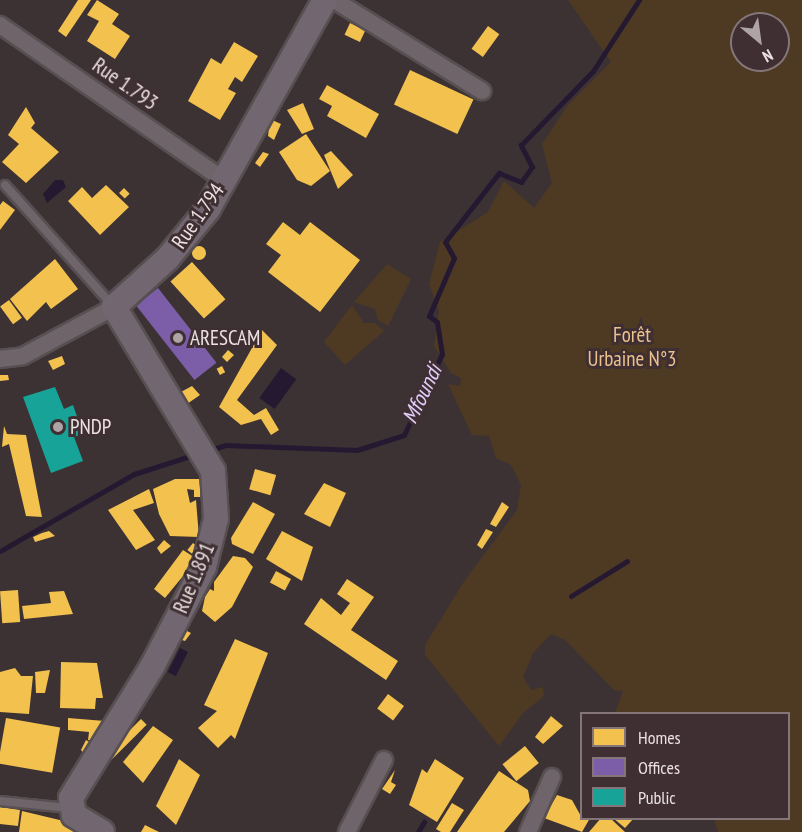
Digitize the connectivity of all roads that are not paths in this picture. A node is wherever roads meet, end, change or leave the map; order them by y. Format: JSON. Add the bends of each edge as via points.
{"nodes":[{"id":1,"x":325,"y":0,"type":"edge"},
{"id":2,"x":334,"y":0,"type":"edge"},
{"id":3,"x":0,"y":25,"type":"edge"},
{"id":4,"x":482,"y":91,"type":"dead end"},
{"id":5,"x":224,"y":180,"type":"junction"},
{"id":6,"x":5,"y":185,"type":"dead end"},
{"id":7,"x":114,"y":307,"type":"junction"},
{"id":8,"x":0,"y":359,"type":"edge"},
{"id":9,"x":384,"y":760,"type":"dead end"},
{"id":10,"x":552,"y":777,"type":"dead end"},
{"id":11,"x":0,"y":801,"type":"edge"},
{"id":12,"x":69,"y":808,"type":"junction"},
{"id":13,"x":102,"y":832,"type":"edge"},
{"id":14,"x":347,"y":832,"type":"edge"},
{"id":15,"x":528,"y":832,"type":"edge"}],
"edges":[{"from":1,"to":5,"type":"street","name":"Rue 1.794"},
{"from":2,"to":4,"type":"street"},
{"from":3,"to":5,"type":"street","name":"Rue 1.793"},
{"from":5,"to":7,"type":"street","name":"Rue 1.794","via":[[191,231]]},
{"from":6,"to":7,"type":"lane","via":[[87,270]]},
{"from":7,"to":8,"type":"street","name":"Rue 1.794","via":[[23,356]]},
{"from":7,"to":12,"type":"street","name":"Rue 1.891","via":[[196,436],[213,471],[216,519],[204,567]]},
{"from":9,"to":14,"type":"street"},
{"from":10,"to":15,"type":"street"},
{"from":11,"to":12,"type":"lane"},
{"from":12,"to":13,"type":"street"}]}
